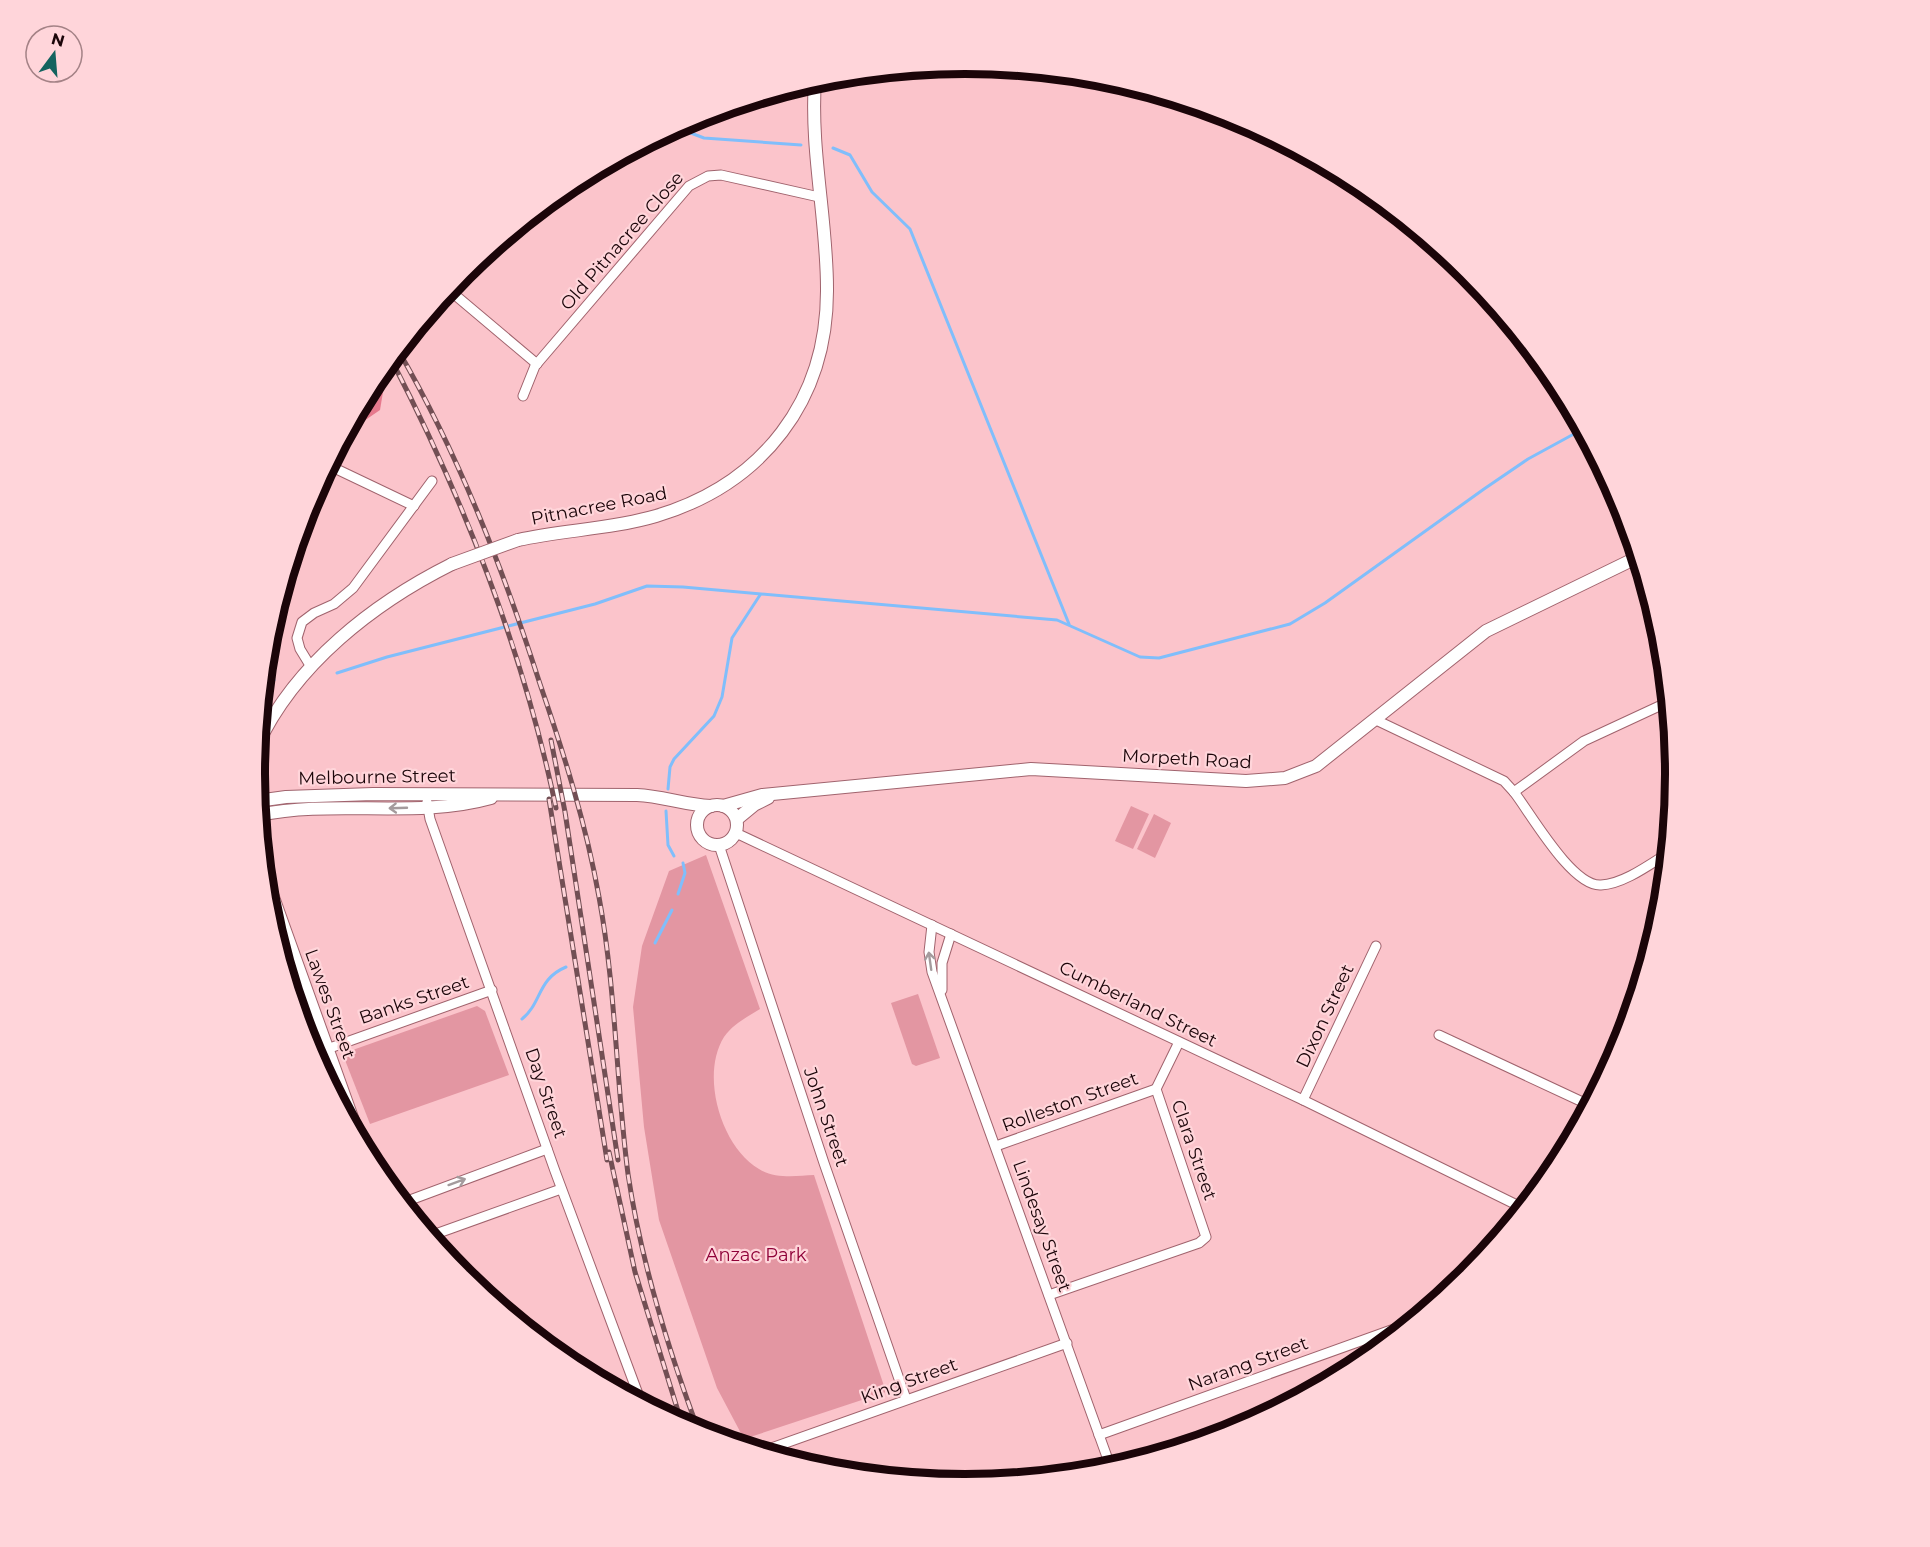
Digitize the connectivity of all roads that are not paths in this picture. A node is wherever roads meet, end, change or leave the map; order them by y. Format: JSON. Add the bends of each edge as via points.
{"nodes":[{"id":1,"x":814,"y":90,"type":"edge"},
{"id":2,"x":819,"y":197,"type":"junction"},
{"id":3,"x":455,"y":295,"type":"edge"},
{"id":4,"x":537,"y":364,"type":"junction"},
{"id":5,"x":523,"y":396,"type":"dead end"},
{"id":6,"x":335,"y":468,"type":"edge"},
{"id":7,"x":432,"y":482,"type":"dead end"},
{"id":8,"x":414,"y":506,"type":"junction"},
{"id":9,"x":1632,"y":560,"type":"edge"},
{"id":10,"x":311,"y":667,"type":"junction"},
{"id":11,"x":1662,"y":705,"type":"edge"},
{"id":12,"x":1376,"y":720,"type":"junction"},
{"id":13,"x":266,"y":731,"type":"edge"},
{"id":14,"x":1514,"y":792,"type":"junction"},
{"id":15,"x":426,"y":794,"type":"junction"},
{"id":16,"x":778,"y":795,"type":"junction"},
{"id":17,"x":498,"y":796,"type":"junction"},
{"id":18,"x":266,"y":800,"type":"edge"},
{"id":19,"x":676,"y":803,"type":"junction"},
{"id":20,"x":717,"y":806,"type":"junction"},
{"id":21,"x":427,"y":807,"type":"junction"},
{"id":22,"x":266,"y":814,"type":"edge"},
{"id":23,"x":737,"y":819,"type":"junction"},
{"id":24,"x":698,"y":831,"type":"junction"},
{"id":25,"x":736,"y":833,"type":"junction"},
{"id":26,"x":719,"y":845,"type":"junction"},
{"id":27,"x":1660,"y":857,"type":"edge"},
{"id":28,"x":932,"y":925,"type":"junction"},
{"id":29,"x":951,"y":934,"type":"junction"},
{"id":30,"x":285,"y":939,"type":"edge"},
{"id":31,"x":1376,"y":946,"type":"dead end"},
{"id":32,"x":492,"y":990,"type":"junction"},
{"id":33,"x":942,"y":995,"type":"junction"},
{"id":34,"x":1439,"y":1035,"type":"dead end"},
{"id":35,"x":1179,"y":1042,"type":"junction"},
{"id":36,"x":327,"y":1048,"type":"junction"},
{"id":37,"x":322,"y":1050,"type":"edge"},
{"id":38,"x":1156,"y":1089,"type":"junction"},
{"id":39,"x":345,"y":1097,"type":"edge"},
{"id":40,"x":1303,"y":1100,"type":"junction"},
{"id":41,"x":1582,"y":1103,"type":"edge"},
{"id":42,"x":996,"y":1146,"type":"junction"},
{"id":43,"x":547,"y":1149,"type":"junction"},
{"id":44,"x":561,"y":1189,"type":"junction"},
{"id":45,"x":410,"y":1200,"type":"edge"},
{"id":46,"x":1516,"y":1205,"type":"edge"},
{"id":47,"x":438,"y":1233,"type":"edge"},
{"id":48,"x":1049,"y":1296,"type":"junction"},
{"id":49,"x":1380,"y":1337,"type":"edge"},
{"id":50,"x":1067,"y":1344,"type":"junction"},
{"id":51,"x":637,"y":1392,"type":"edge"},
{"id":52,"x":906,"y":1399,"type":"junction"},
{"id":53,"x":1099,"y":1435,"type":"junction"},
{"id":54,"x":774,"y":1447,"type":"edge"},
{"id":55,"x":1108,"y":1459,"type":"edge"}],
"edges":[{"from":1,"to":2,"type":"main road","name":"Pitnacree Road"},
{"from":2,"to":4,"type":"street","name":"Old Pitnacree Close","via":[[721,174],[698,180]]},
{"from":2,"to":10,"type":"main road","name":"Pitnacree Road","bridge":true,"via":[[827,288],[826,329],[816,368],[800,405],[777,440],[751,467],[694,503],[654,516],[518,540],[452,564],[354,626]]},
{"from":3,"to":4,"type":"street"},
{"from":4,"to":5,"type":"street","name":"Old Pitnacree Close"},
{"from":6,"to":8,"type":"street"},
{"from":7,"to":8,"type":"street"},
{"from":8,"to":10,"type":"street","via":[[353,588],[302,622],[297,638]]},
{"from":9,"to":12,"type":"main road","name":"Morpeth Road","via":[[1486,631]]},
{"from":10,"to":13,"type":"main road","name":"Pitnacree Road"},
{"from":11,"to":14,"type":"street","via":[[1584,741]]},
{"from":12,"to":14,"type":"street","via":[[1504,781]]},
{"from":12,"to":16,"type":"main road","name":"Morpeth Road","via":[[1316,766],[1285,778],[1246,782],[1031,769]]},
{"from":14,"to":27,"type":"street","via":[[1569,868],[1584,881],[1599,885],[1617,881]]},
{"from":15,"to":17,"type":"main road","name":"Melbourne Street"},
{"from":15,"to":18,"type":"main road","name":"Melbourne Street","via":[[314,795]]},
{"from":15,"to":21,"type":"street","name":"Day Street"},
{"from":16,"to":20,"type":"main road","name":"Morpeth Road"},
{"from":16,"to":23,"type":"main road","name":"Morpeth Road","via":[[754,805]]},
{"from":17,"to":19,"type":"main road","name":"Melbourne Street","via":[[637,795]]},
{"from":17,"to":21,"type":"main road","name":"Melbourne Street","via":[[475,803]]},
{"from":19,"to":20,"type":"main road","name":"Melbourne Street"},
{"from":19,"to":24,"type":"main road"},
{"from":20,"to":23,"type":"main road","via":[[732,811]]},
{"from":20,"to":24,"type":"main road","via":[[700,814]]},
{"from":21,"to":22,"type":"main road","name":"Melbourne Street","one_way":true},
{"from":21,"to":32,"type":"street","name":"Day Street"},
{"from":23,"to":25,"type":"main road"},
{"from":24,"to":26,"type":"main road","via":[[706,842]]},
{"from":25,"to":26,"type":"main road","via":[[729,842]]},
{"from":25,"to":28,"type":"street","name":"Cumberland Street"},
{"from":26,"to":52,"type":"street","name":"John Street"},
{"from":28,"to":29,"type":"street","name":"Cumberland Street"},
{"from":33,"to":28,"type":"street","name":"Lindesay Street","one_way":true,"via":[[930,963]]},
{"from":29,"to":33,"type":"street","name":"Lindesay Street","via":[[942,963]]},
{"from":29,"to":35,"type":"street","name":"Cumberland Street"},
{"from":30,"to":36,"type":"main road","name":"Lawes Street"},
{"from":31,"to":40,"type":"street","name":"Dixon Street"},
{"from":32,"to":36,"type":"street","name":"Banks Street"},
{"from":32,"to":43,"type":"street","name":"Day Street"},
{"from":33,"to":42,"type":"street","name":"Lindesay Street"},
{"from":34,"to":41,"type":"street"},
{"from":35,"to":38,"type":"street","name":"Clara Street"},
{"from":35,"to":40,"type":"street","name":"Cumberland Street"},
{"from":36,"to":37,"type":"street","name":"Banks Street"},
{"from":36,"to":39,"type":"main road","name":"Lawes Street"},
{"from":38,"to":42,"type":"street","name":"Rolleston Street"},
{"from":38,"to":48,"type":"street","name":"Clara Street","via":[[1206,1237],[1199,1243]]},
{"from":40,"to":46,"type":"street","name":"Cumberland Street"},
{"from":42,"to":48,"type":"street","name":"Lindesay Street"},
{"from":43,"to":44,"type":"street","name":"Day Street"},
{"from":45,"to":43,"type":"street","one_way":true},
{"from":44,"to":47,"type":"street"},
{"from":44,"to":51,"type":"street","name":"Day Street"},
{"from":48,"to":50,"type":"street","name":"Lindesay Street"},
{"from":49,"to":53,"type":"street","name":"Narang Street"},
{"from":50,"to":52,"type":"street","name":"King Street"},
{"from":50,"to":53,"type":"street","name":"Lindesay Street"},
{"from":52,"to":54,"type":"street","name":"King Street"},
{"from":53,"to":55,"type":"street","name":"Lindesay Street"}]}
